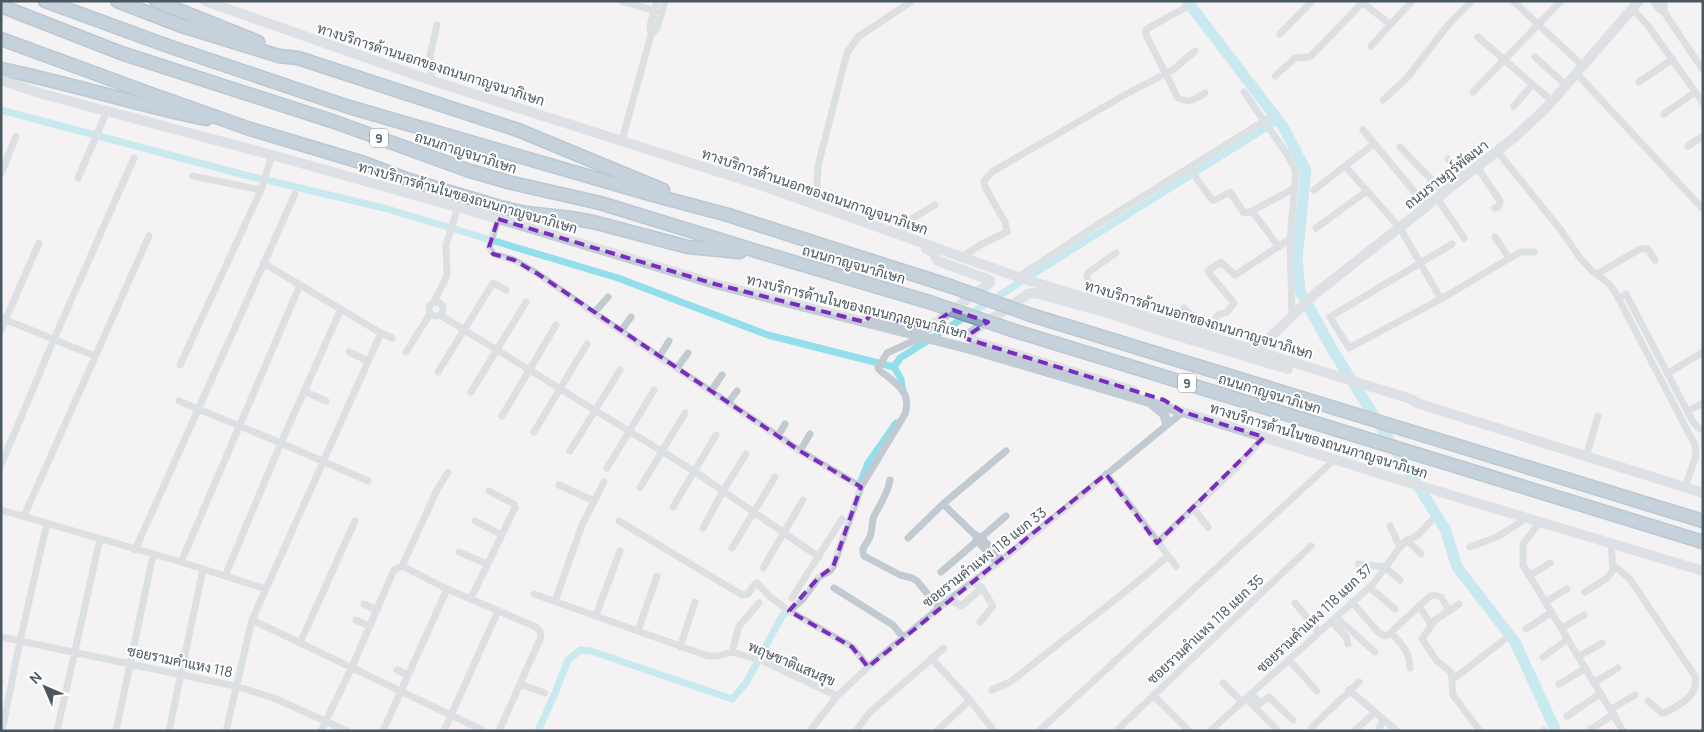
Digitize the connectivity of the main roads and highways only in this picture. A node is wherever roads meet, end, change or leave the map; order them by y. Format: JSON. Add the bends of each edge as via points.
{"nodes":[{"id":1,"x":46,"y":1,"type":"edge"},
{"id":2,"x":117,"y":1,"type":"edge"},
{"id":3,"x":156,"y":1,"type":"edge"},
{"id":4,"x":205,"y":1,"type":"edge"},
{"id":5,"x":1636,"y":5,"type":"edge"},
{"id":6,"x":1,"y":6,"type":"edge"},
{"id":7,"x":237,"y":14,"type":"junction"},
{"id":8,"x":1,"y":39,"type":"edge"},
{"id":9,"x":298,"y":58,"type":"junction"},
{"id":10,"x":1,"y":69,"type":"edge"},
{"id":11,"x":1,"y":80,"type":"edge"},
{"id":12,"x":250,"y":129,"type":"junction"},
{"id":13,"x":728,"y":215,"type":"junction"},
{"id":14,"x":762,"y":253,"type":"junction"},
{"id":15,"x":936,"y":253,"type":"junction"},
{"id":16,"x":1017,"y":279,"type":"junction"},
{"id":17,"x":1038,"y":286,"type":"junction"},
{"id":18,"x":1111,"y":314,"type":"junction"},
{"id":19,"x":865,"y":322,"type":"junction"},
{"id":20,"x":1256,"y":351,"type":"junction"},
{"id":21,"x":1320,"y":375,"type":"junction"},
{"id":22,"x":1152,"y":404,"type":"junction"},
{"id":23,"x":1183,"y":412,"type":"junction"},
{"id":24,"x":1167,"y":423,"type":"road end"},
{"id":25,"x":1703,"y":493,"type":"edge"},
{"id":26,"x":1703,"y":521,"type":"edge"},
{"id":27,"x":1703,"y":542,"type":"edge"},
{"id":28,"x":1703,"y":571,"type":"edge"}],
"edges":[{"from":1,"to":13,"type":"highway","name":"ถนนกาญจนาภิเษก","number":"9","via":[[348,107]]},
{"from":2,"to":9,"type":"highway","via":[[179,25],[279,56]]},
{"from":3,"to":9,"type":"highway"},
{"from":4,"to":7,"type":"main road","name":"ทางบริการด้านนอกของถนนกาญจนาภิเษก"},
{"from":5,"to":20,"type":"main road","name":"ถนนราษฏร์พัฒนา","via":[[1552,101],[1515,137],[1316,294]]},
{"from":6,"to":14,"type":"highway","name":"ถนนกาญจนาภิเษก","number":"9","via":[[121,53],[335,122],[467,170],[600,203]]},
{"from":7,"to":15,"type":"main road","via":[[239,20]]},
{"from":7,"to":16,"type":"main road","name":"ทางบริการด้านนอกของถนนกาญจนาภิเษก","via":[[430,80],[816,204]]},
{"from":8,"to":12,"type":"highway"},
{"from":9,"to":13,"type":"highway","via":[[518,130]]},
{"from":10,"to":12,"type":"highway"},
{"from":11,"to":19,"type":"main road","name":"ทางบริการด้านในของถนนกาญจนาภิเษก","via":[[272,155],[457,211],[498,219],[715,284]]},
{"from":12,"to":14,"type":"highway","via":[[500,207],[593,222],[688,247]]},
{"from":13,"to":26,"type":"highway","name":"ถนนกาญจนาภิเษก","number":"9","bridge":true,"via":[[1031,315]]},
{"from":14,"to":27,"type":"highway","name":"ถนนกาญจนาภิเษก","number":"9","bridge":true},
{"from":15,"to":16,"type":"main road"},
{"from":15,"to":19,"type":"main road","via":[[938,261],[990,280],[990,283],[928,328],[871,314]]},
{"from":16,"to":17,"type":"main road","name":"ทางบริการด้านนอกของถนนกาญจนาภิเษก"},
{"from":17,"to":18,"type":"main road"},
{"from":17,"to":20,"type":"main road","name":"ทางบริการด้านนอกของถนนกาญจนาภิเษก"},
{"from":18,"to":21,"type":"main road"},
{"from":18,"to":23,"type":"main road","via":[[1032,293],[970,336],[974,341],[1164,400]]},
{"from":19,"to":22,"type":"main road","name":"ทางบริการด้านในของถนนกาญจนาภิเษก","via":[[970,349]]},
{"from":20,"to":21,"type":"main road","name":"ทางบริการด้านนอกของถนนกาญจนาภิเษก"},
{"from":21,"to":25,"type":"main road","name":"ทางบริการด้านนอกของถนนกาญจนาภิเษก"},
{"from":22,"to":23,"type":"main road","name":"ทางบริการด้านในของถนนกาญจนาภิเษก"},
{"from":22,"to":24,"type":"main road","via":[[1164,414]]},
{"from":23,"to":28,"type":"main road","name":"ทางบริการด้านในของถนนกาญจนาภิเษก"}]}
